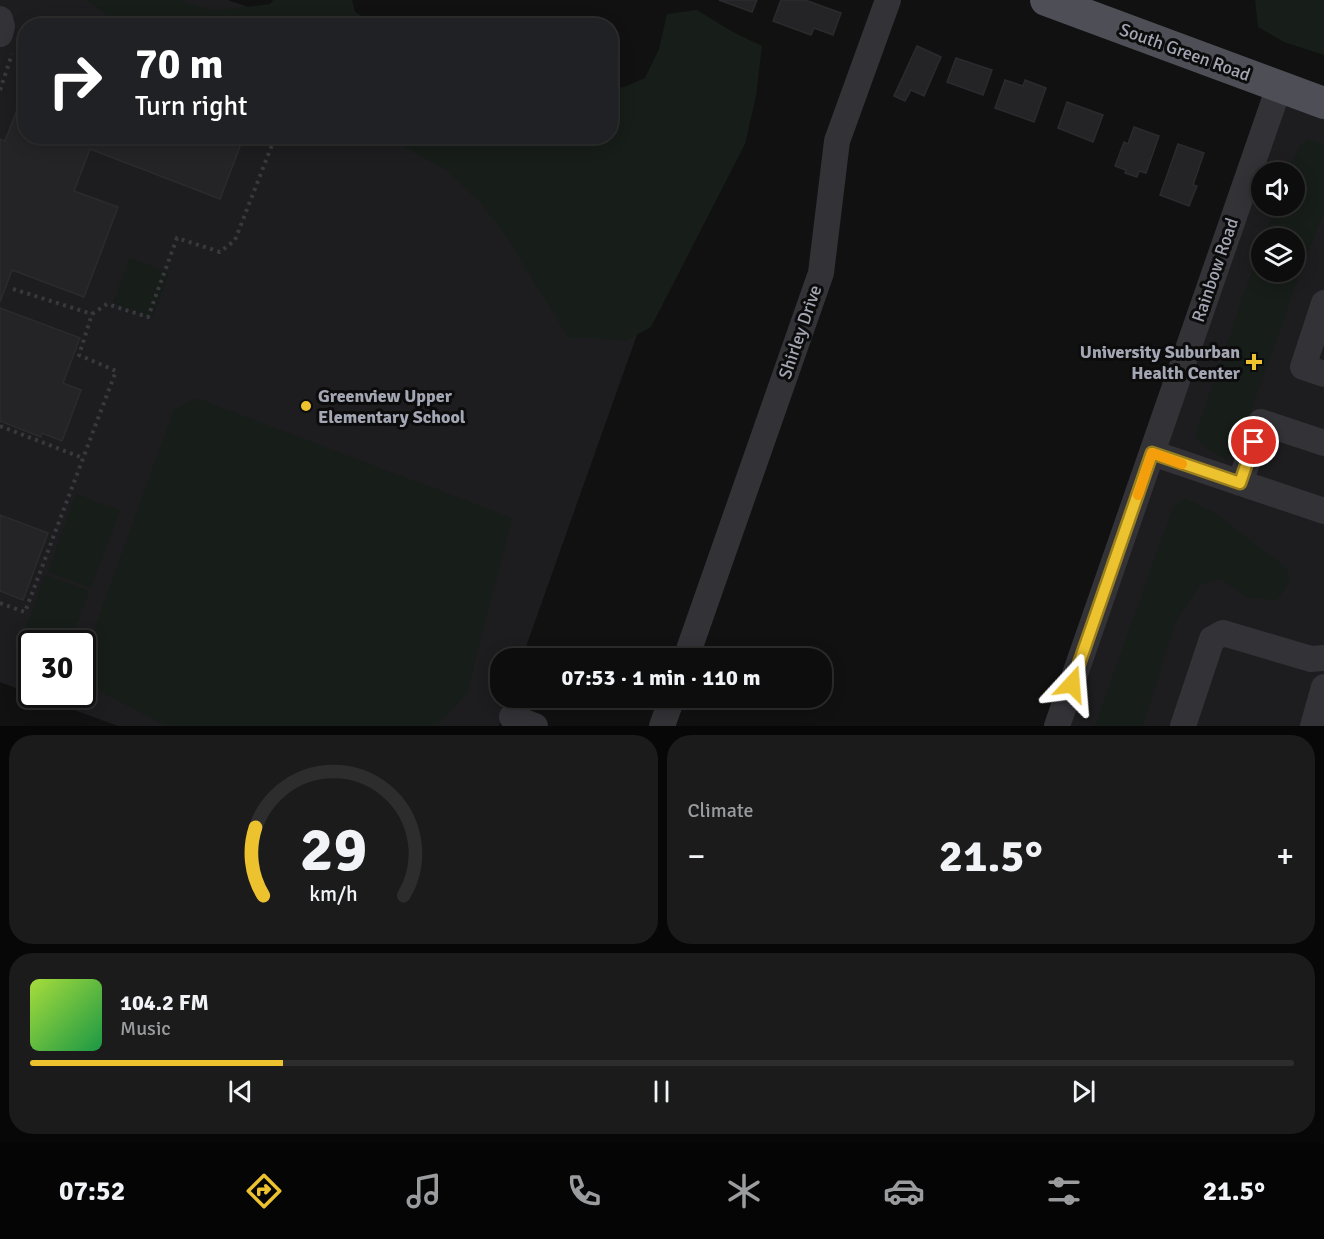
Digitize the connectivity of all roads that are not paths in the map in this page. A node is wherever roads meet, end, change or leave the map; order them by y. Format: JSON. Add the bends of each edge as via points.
{"nodes":[{"id":1,"x":888,"y":0,"type":"edge"},
{"id":2,"x":1046,"y":0,"type":"edge"},
{"id":3,"x":0,"y":19,"type":"edge"},
{"id":4,"x":0,"y":34,"type":"edge"},
{"id":5,"x":1279,"y":87,"type":"junction"},
{"id":6,"x":1324,"y":103,"type":"edge"},
{"id":7,"x":1324,"y":304,"type":"edge"},
{"id":8,"x":1324,"y":374,"type":"edge"},
{"id":9,"x":1324,"y":443,"type":"edge"},
{"id":10,"x":1152,"y":453,"type":"junction"},
{"id":11,"x":1240,"y":483,"type":"junction"},
{"id":12,"x":1324,"y":511,"type":"edge"},
{"id":13,"x":690,"y":648,"type":"edge"},
{"id":14,"x":1324,"y":658,"type":"edge"},
{"id":15,"x":1324,"y":687,"type":"edge"},
{"id":16,"x":668,"y":708,"type":"edge"},
{"id":17,"x":662,"y":726,"type":"edge"},
{"id":18,"x":1057,"y":726,"type":"edge"},
{"id":19,"x":1183,"y":726,"type":"edge"},
{"id":20,"x":1313,"y":726,"type":"edge"}],
"edges":[{"from":1,"to":13,"type":"street","name":"Shirley Drive","via":[[837,141],[821,273]]},
{"from":2,"to":5,"type":"main road","name":"South Green Road"},
{"from":3,"to":4,"type":"street"},
{"from":5,"to":6,"type":"main road","name":"South Green Road"},
{"from":5,"to":10,"type":"street","name":"Rainbow Road"},
{"from":7,"to":8,"type":"street","via":[[1303,367]]},
{"from":9,"to":11,"type":"street","via":[[1261,422]]},
{"from":10,"to":11,"type":"street"},
{"from":10,"to":18,"type":"street","name":"Rainbow Road"},
{"from":11,"to":12,"type":"street"},
{"from":14,"to":19,"type":"street","via":[[1311,658],[1223,633],[1212,639]]},
{"from":15,"to":20,"type":"street"},
{"from":16,"to":17,"type":"street"}]}
